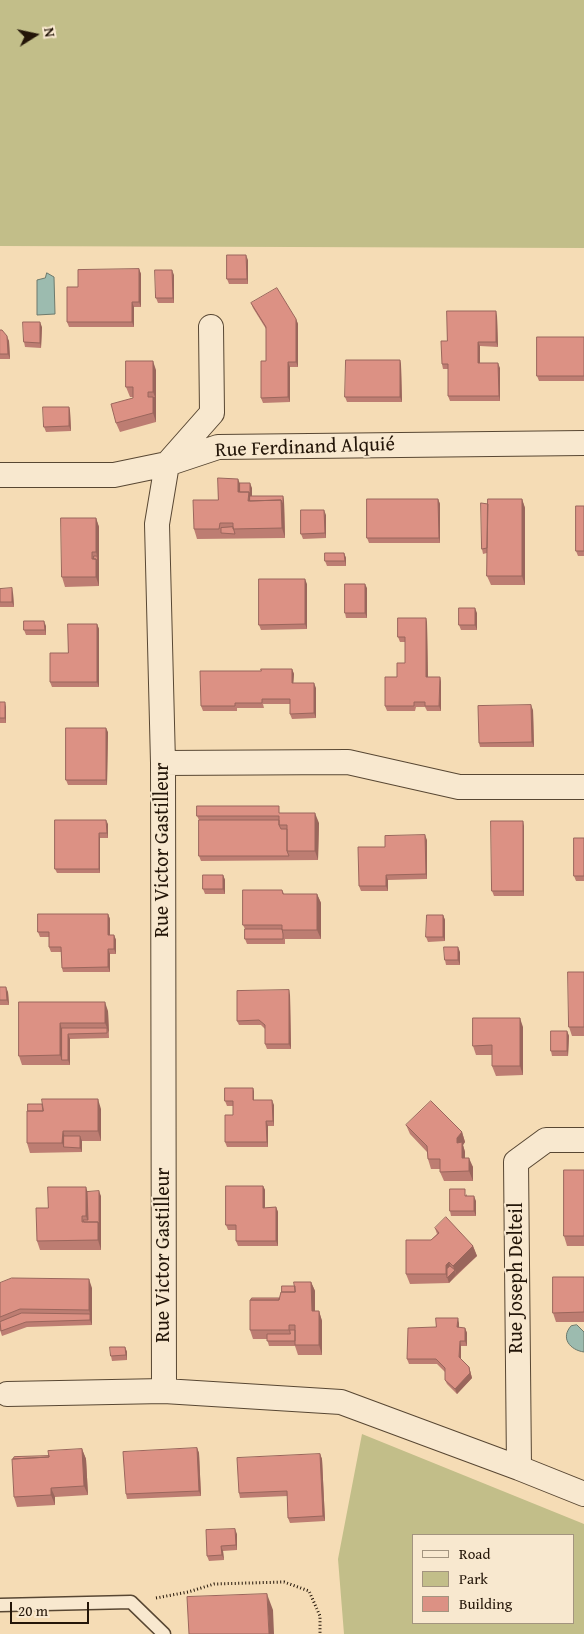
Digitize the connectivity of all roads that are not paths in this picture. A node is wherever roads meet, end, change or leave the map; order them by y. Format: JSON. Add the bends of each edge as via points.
{"nodes":[{"id":1,"x":211,"y":327,"type":"dead end"},
{"id":2,"x":584,"y":443,"type":"edge"},
{"id":3,"x":166,"y":464,"type":"junction"},
{"id":4,"x":0,"y":475,"type":"edge"},
{"id":5,"x":163,"y":763,"type":"junction"},
{"id":6,"x":584,"y":786,"type":"edge"},
{"id":7,"x":584,"y":1140,"type":"edge"},
{"id":8,"x":164,"y":1391,"type":"junction"},
{"id":9,"x":4,"y":1394,"type":"edge"},
{"id":10,"x":519,"y":1468,"type":"junction"},
{"id":11,"x":584,"y":1494,"type":"edge"},
{"id":12,"x":0,"y":1605,"type":"edge"},
{"id":13,"x":164,"y":1634,"type":"edge"}],
"edges":[{"from":1,"to":3,"type":"street","via":[[212,413]]},
{"from":2,"to":3,"type":"street","name":"Rue Ferdinand Alquié","via":[[218,447]]},
{"from":3,"to":4,"type":"street","name":"Rue Ferdinand Alquié","via":[[114,475]]},
{"from":3,"to":5,"type":"street","name":"Rue Victor Gastilleur","via":[[157,524]]},
{"from":5,"to":6,"type":"street","via":[[348,762],[459,787]]},
{"from":5,"to":8,"type":"street","name":"Rue Victor Gastilleur"},
{"from":7,"to":10,"type":"street","name":"Rue Joseph Delteil","via":[[546,1140],[516,1162]]},
{"from":8,"to":9,"type":"street"},
{"from":8,"to":10,"type":"street","via":[[341,1402]]},
{"from":10,"to":11,"type":"street"},
{"from":12,"to":13,"type":"lane","via":[[130,1602]]}]}
